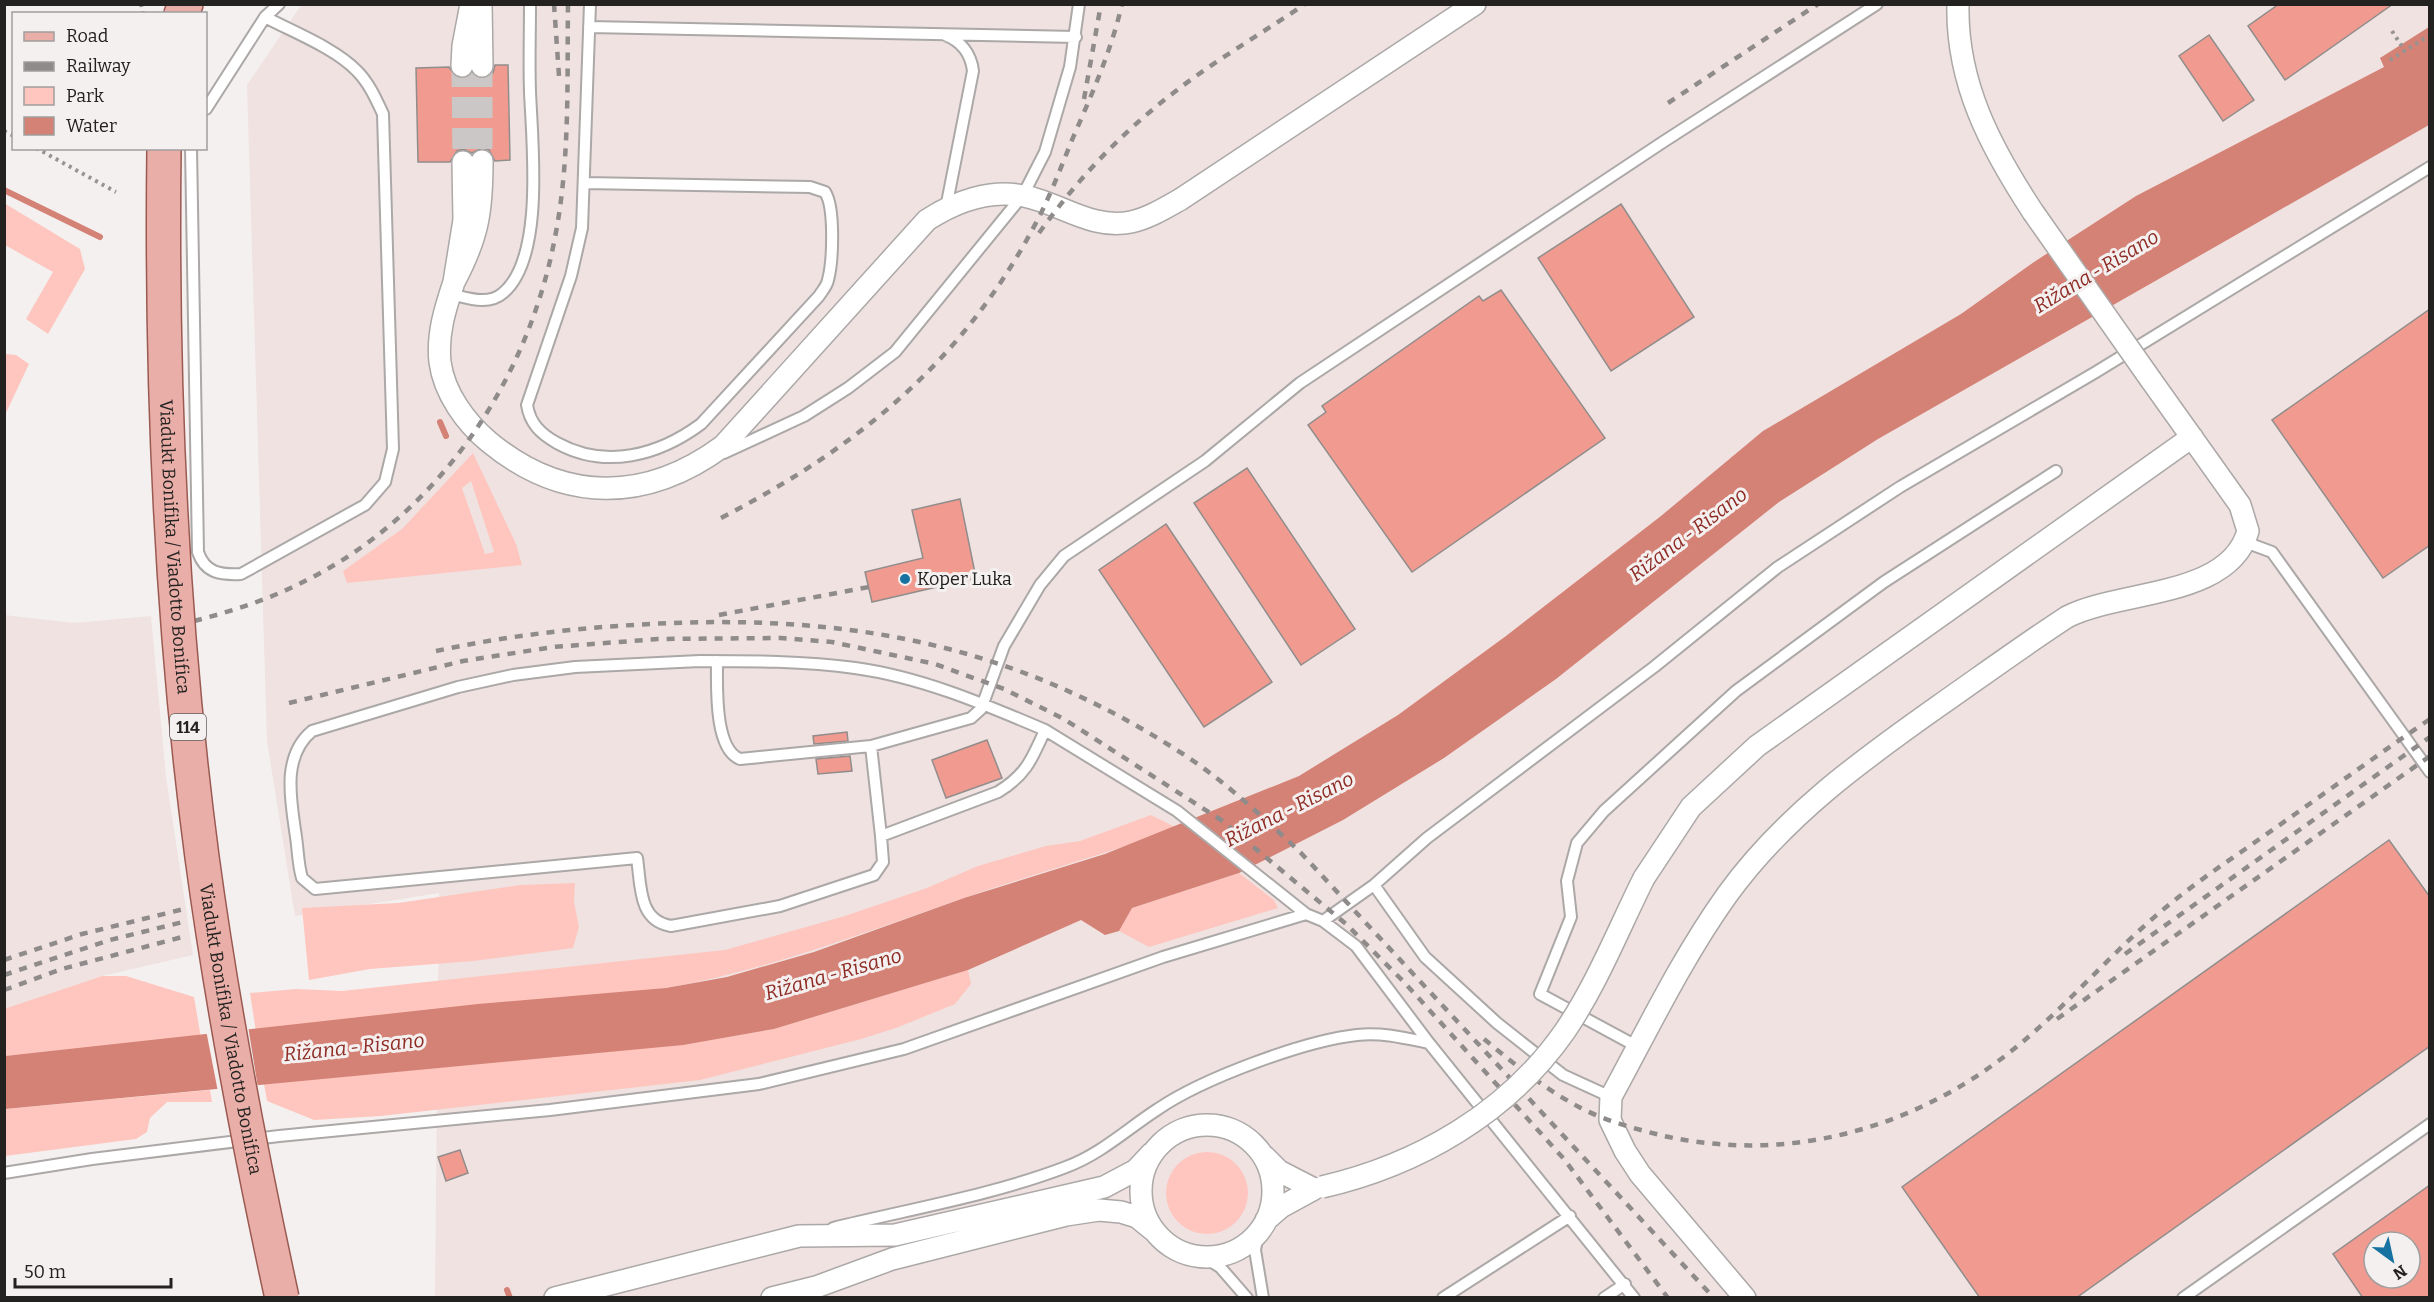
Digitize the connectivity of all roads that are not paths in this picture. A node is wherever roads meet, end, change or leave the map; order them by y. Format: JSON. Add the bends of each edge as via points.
{"nodes":[{"id":1,"x":279,"y":4,"type":"edge"},
{"id":2,"x":471,"y":4,"type":"edge"},
{"id":3,"x":481,"y":4,"type":"edge"},
{"id":4,"x":530,"y":4,"type":"edge"},
{"id":5,"x":590,"y":4,"type":"edge"},
{"id":6,"x":1079,"y":4,"type":"edge"},
{"id":7,"x":1475,"y":4,"type":"edge"},
{"id":8,"x":1877,"y":4,"type":"edge"},
{"id":9,"x":1958,"y":4,"type":"edge"},
{"id":10,"x":265,"y":17,"type":"junction"},
{"id":11,"x":589,"y":27,"type":"junction"},
{"id":12,"x":942,"y":34,"type":"junction"},
{"id":13,"x":1076,"y":37,"type":"junction"},
{"id":14,"x":207,"y":107,"type":"edge"},
{"id":15,"x":164,"y":150,"type":"edge"},
{"id":16,"x":191,"y":150,"type":"edge"},
{"id":17,"x":473,"y":161,"type":"tunnel mouth"},
{"id":18,"x":2430,"y":167,"type":"edge"},
{"id":19,"x":585,"y":183,"type":"junction"},
{"id":20,"x":1023,"y":195,"type":"junction"},
{"id":21,"x":946,"y":208,"type":"junction"},
{"id":22,"x":452,"y":288,"type":"junction"},
{"id":23,"x":2192,"y":437,"type":"junction"},
{"id":24,"x":698,"y":464,"type":"junction"},
{"id":25,"x":2056,"y":471,"type":"dead end"},
{"id":26,"x":2245,"y":542,"type":"junction"},
{"id":27,"x":717,"y":661,"type":"junction"},
{"id":28,"x":983,"y":704,"type":"junction"},
{"id":29,"x":1045,"y":729,"type":"junction"},
{"id":30,"x":871,"y":746,"type":"junction"},
{"id":31,"x":2430,"y":772,"type":"edge"},
{"id":32,"x":881,"y":836,"type":"junction"},
{"id":33,"x":1374,"y":885,"type":"junction"},
{"id":34,"x":1306,"y":914,"type":"junction"},
{"id":35,"x":1323,"y":921,"type":"junction"},
{"id":36,"x":1429,"y":1043,"type":"junction"},
{"id":37,"x":1638,"y":1047,"type":"junction"},
{"id":38,"x":1611,"y":1096,"type":"junction"},
{"id":39,"x":2430,"y":1124,"type":"edge"},
{"id":40,"x":1152,"y":1153,"type":"junction"},
{"id":41,"x":1263,"y":1156,"type":"junction"},
{"id":42,"x":4,"y":1173,"type":"edge"},
{"id":43,"x":1318,"y":1188,"type":"junction"},
{"id":44,"x":1570,"y":1216,"type":"junction"},
{"id":45,"x":1262,"y":1227,"type":"junction"},
{"id":46,"x":1153,"y":1230,"type":"junction"},
{"id":47,"x":799,"y":1236,"type":"junction"},
{"id":48,"x":1204,"y":1257,"type":"junction"},
{"id":49,"x":1625,"y":1284,"type":"junction"},
{"id":50,"x":282,"y":1298,"type":"edge"},
{"id":51,"x":555,"y":1298,"type":"edge"},
{"id":52,"x":772,"y":1298,"type":"edge"},
{"id":53,"x":1247,"y":1298,"type":"edge"},
{"id":54,"x":1263,"y":1298,"type":"edge"},
{"id":55,"x":1443,"y":1298,"type":"edge"},
{"id":56,"x":1604,"y":1298,"type":"edge"},
{"id":57,"x":1634,"y":1298,"type":"edge"},
{"id":58,"x":1745,"y":1298,"type":"edge"},
{"id":59,"x":2183,"y":1298,"type":"edge"}],
"edges":[{"from":1,"to":10,"type":"lane"},
{"from":2,"to":3,"type":"street","via":[[462,46],[472,66]]},
{"from":4,"to":22,"type":"lane","via":[[533,205],[528,240],[520,266],[502,294],[479,301]]},
{"from":5,"to":11,"type":"lane"},
{"from":6,"to":13,"type":"lane"},
{"from":7,"to":20,"type":"street","via":[[1149,217],[1109,223],[1080,218]]},
{"from":8,"to":28,"type":"lane","via":[[1300,383],[1205,460],[1064,556],[1040,585],[1004,646]]},
{"from":9,"to":23,"type":"street","bridge":true,"via":[[1958,39],[1979,119],[1998,158]]},
{"from":10,"to":14,"type":"lane"},
{"from":10,"to":16,"type":"lane","via":[[357,70],[383,114],[393,448],[385,482],[365,505],[241,574],[211,571],[202,565],[198,552]]},
{"from":11,"to":12,"type":"lane"},
{"from":11,"to":19,"type":"lane"},
{"from":12,"to":13,"type":"lane"},
{"from":12,"to":21,"type":"lane","via":[[967,52],[973,71]]},
{"from":13,"to":20,"type":"lane","via":[[1045,152]]},
{"from":15,"to":50,"type":"main road","name":"Viadukt Bonifika / Viadotto Bonifica","number":"114","bridge":true,"via":[[169,472],[175,591],[190,744],[227,1023]]},
{"from":17,"to":22,"type":"street"},
{"from":18,"to":33,"type":"lane","via":[[1900,487],[1778,567],[1654,667],[1427,838]]},
{"from":19,"to":19,"type":"lane","via":[[582,228],[571,276],[530,394],[529,414],[540,432],[581,453],[598,457],[641,455],[682,438],[701,424],[819,296],[828,282],[830,268],[831,206],[825,192],[810,187]]},
{"from":20,"to":21,"type":"street","via":[[985,196]]},
{"from":20,"to":24,"type":"lane","via":[[911,335],[878,366],[804,416]]},
{"from":21,"to":24,"type":"street","via":[[927,220],[744,425]]},
{"from":22,"to":24,"type":"street","via":[[440,336],[445,380],[475,431],[517,463],[543,476],[593,489],[646,484]]},
{"from":23,"to":26,"type":"street","via":[[2240,505],[2248,531]]},
{"from":23,"to":43,"type":"street","bridge":true,"via":[[1757,746],[1691,807],[1644,878],[1565,1030],[1523,1081],[1436,1145],[1374,1173]]},
{"from":25,"to":37,"type":"lane","via":[[1884,582],[1736,691],[1604,811],[1577,843],[1567,881],[1571,917],[1540,994]]},
{"from":26,"to":31,"type":"lane","via":[[2272,552]]},
{"from":26,"to":37,"type":"street","via":[[2230,560],[2194,582],[2104,602],[2067,616],[1841,777],[1789,824],[1727,895]]},
{"from":27,"to":28,"type":"lane","via":[[855,668],[909,679]]},
{"from":27,"to":30,"type":"lane","via":[[723,738],[734,756],[748,760]]},
{"from":27,"to":32,"type":"lane","via":[[575,667],[513,675],[458,687],[312,731],[297,748],[290,788],[302,878],[315,889],[637,858],[648,913],[661,924],[671,926],[780,906],[867,878],[883,862]]},
{"from":28,"to":29,"type":"lane"},
{"from":28,"to":30,"type":"lane","via":[[965,720]]},
{"from":29,"to":32,"type":"lane","via":[[1029,765],[1012,784]]},
{"from":29,"to":34,"type":"lane","via":[[1177,811]]},
{"from":30,"to":32,"type":"lane"},
{"from":33,"to":35,"type":"lane"},
{"from":33,"to":38,"type":"lane","via":[[1425,957],[1497,1023],[1563,1075]]},
{"from":34,"to":35,"type":"lane"},
{"from":34,"to":42,"type":"lane","via":[[1163,957],[904,1048],[759,1084],[550,1110],[279,1136]]},
{"from":35,"to":36,"type":"lane","via":[[1356,946]]},
{"from":36,"to":44,"type":"lane"},
{"from":36,"to":47,"type":"lane","via":[[1389,1035],[1357,1035],[1267,1058],[1159,1108],[1110,1144],[1069,1166],[1032,1179]]},
{"from":37,"to":38,"type":"street"},
{"from":38,"to":58,"type":"street","via":[[1610,1120],[1640,1174]]},
{"from":39,"to":59,"type":"lane"},
{"from":40,"to":41,"type":"street","via":[[1181,1129],[1218,1125],[1251,1141]]},
{"from":40,"to":46,"type":"street","via":[[1142,1169],[1140,1185],[1144,1215]]},
{"from":40,"to":47,"type":"street","via":[[1136,1170],[1104,1187],[895,1235]]},
{"from":41,"to":43,"type":"street","via":[[1279,1171]]},
{"from":41,"to":45,"type":"street","via":[[1271,1173],[1273,1191]]},
{"from":43,"to":45,"type":"street","via":[[1281,1207]]},
{"from":44,"to":49,"type":"lane"},
{"from":44,"to":55,"type":"lane"},
{"from":45,"to":48,"type":"street","via":[[1234,1251]]},
{"from":45,"to":54,"type":"lane","via":[[1255,1250]]},
{"from":46,"to":48,"type":"street","via":[[1175,1250]]},
{"from":46,"to":52,"type":"street","via":[[1137,1217],[1121,1212],[1100,1210],[1066,1215],[892,1259],[816,1287]]},
{"from":47,"to":51,"type":"street"},
{"from":48,"to":53,"type":"lane","via":[[1220,1267]]},
{"from":49,"to":56,"type":"lane"},
{"from":49,"to":57,"type":"lane"}]}
